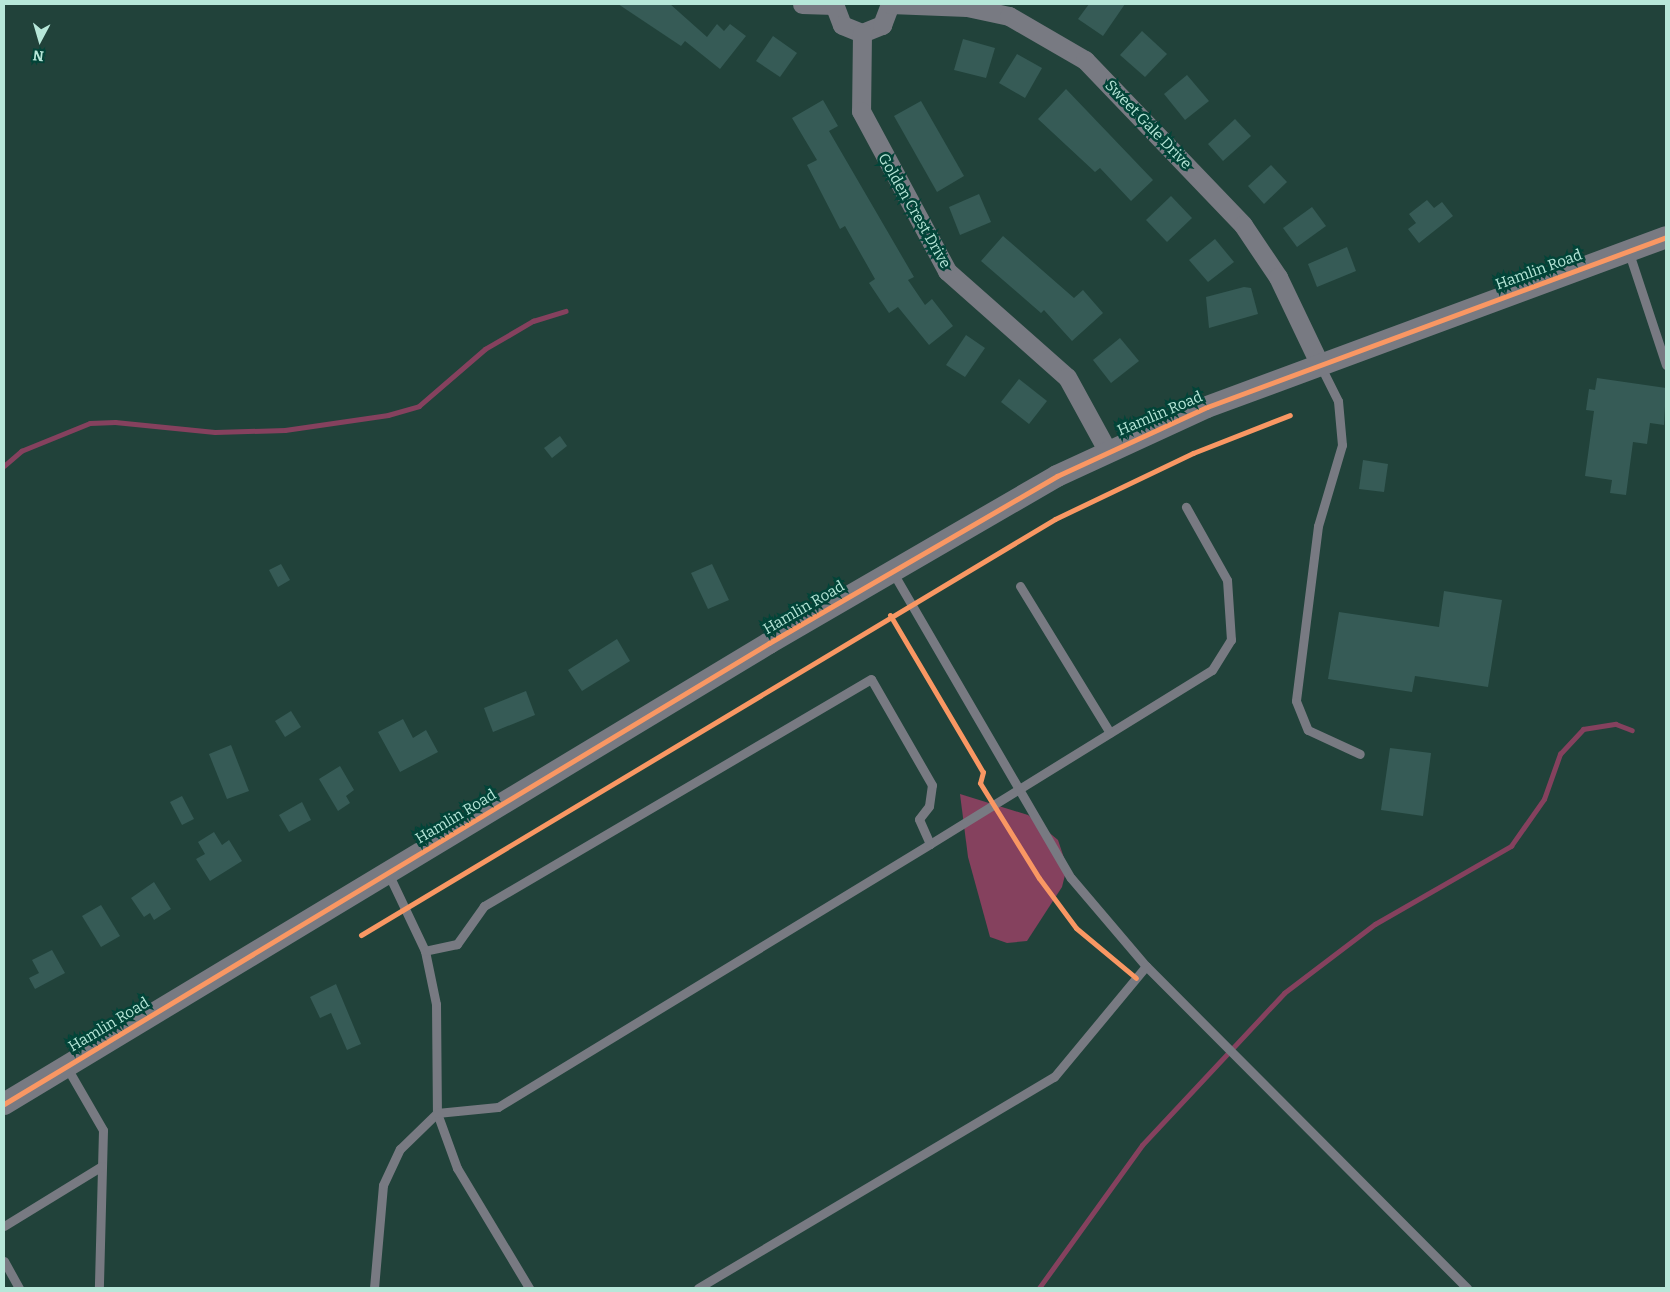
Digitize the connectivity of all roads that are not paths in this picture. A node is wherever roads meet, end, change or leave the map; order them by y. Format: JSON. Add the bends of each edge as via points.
{"nodes":[{"id":1,"x":802,"y":4,"type":"edge"},
{"id":2,"x":834,"y":4,"type":"edge"},
{"id":3,"x":890,"y":4,"type":"edge"},
{"id":4,"x":862,"y":33,"type":"junction"},
{"id":5,"x":1666,"y":237,"type":"edge"},
{"id":6,"x":1628,"y":250,"type":"junction"},
{"id":7,"x":1320,"y":365,"type":"junction"},
{"id":8,"x":1666,"y":365,"type":"edge"},
{"id":9,"x":1107,"y":450,"type":"junction"},
{"id":10,"x":1186,"y":507,"type":"dead end"},
{"id":11,"x":892,"y":571,"type":"junction"},
{"id":12,"x":1020,"y":586,"type":"dead end"},
{"id":13,"x":1110,"y":733,"type":"junction"},
{"id":14,"x":1360,"y":754,"type":"dead end"},
{"id":15,"x":1018,"y":789,"type":"junction"},
{"id":16,"x":930,"y":844,"type":"junction"},
{"id":17,"x":388,"y":873,"type":"junction"},
{"id":18,"x":425,"y":951,"type":"junction"},
{"id":19,"x":1146,"y":966,"type":"junction"},
{"id":20,"x":66,"y":1066,"type":"junction"},
{"id":21,"x":4,"y":1104,"type":"edge"},
{"id":22,"x":437,"y":1113,"type":"junction"},
{"id":23,"x":102,"y":1166,"type":"junction"},
{"id":24,"x":4,"y":1226,"type":"edge"},
{"id":25,"x":4,"y":1261,"type":"edge"},
{"id":26,"x":19,"y":1288,"type":"edge"},
{"id":27,"x":99,"y":1288,"type":"edge"},
{"id":28,"x":374,"y":1288,"type":"edge"},
{"id":29,"x":529,"y":1288,"type":"edge"},
{"id":30,"x":698,"y":1288,"type":"edge"},
{"id":31,"x":1467,"y":1288,"type":"edge"}],
"edges":[{"from":1,"to":2,"type":"street"},
{"from":2,"to":4,"type":"street","via":[[842,25]]},
{"from":3,"to":4,"type":"street","via":[[882,25]]},
{"from":3,"to":7,"type":"street","name":"Sweet Gale Drive","via":[[967,7],[1008,16],[1085,60],[1242,225],[1278,277]]},
{"from":4,"to":9,"type":"street","name":"Golden Crest Drive","via":[[861,111],[947,271],[1066,377]]},
{"from":5,"to":6,"type":"street","name":"Hamlin Road"},
{"from":6,"to":7,"type":"street","name":"Hamlin Road"},
{"from":6,"to":8,"type":"lane"},
{"from":7,"to":9,"type":"street","name":"Hamlin Road"},
{"from":7,"to":14,"type":"lane","via":[[1338,401],[1342,445],[1318,526],[1296,701],[1308,730]]},
{"from":9,"to":11,"type":"street","name":"Hamlin Road"},
{"from":10,"to":13,"type":"lane","via":[[1227,580],[1231,640],[1212,670]]},
{"from":11,"to":15,"type":"lane"},
{"from":11,"to":17,"type":"street","name":"Hamlin Road"},
{"from":12,"to":13,"type":"lane"},
{"from":13,"to":15,"type":"lane"},
{"from":15,"to":16,"type":"lane"},
{"from":15,"to":19,"type":"lane","via":[[1071,878]]},
{"from":16,"to":18,"type":"lane","via":[[919,819],[930,806],[932,785],[871,679],[484,906],[457,944]]},
{"from":16,"to":22,"type":"lane","via":[[498,1107]]},
{"from":17,"to":18,"type":"lane"},
{"from":17,"to":20,"type":"street","name":"Hamlin Road"},
{"from":18,"to":22,"type":"lane","via":[[436,1004]]},
{"from":19,"to":30,"type":"lane","via":[[1054,1077]]},
{"from":19,"to":31,"type":"lane"},
{"from":20,"to":21,"type":"street","name":"Hamlin Road"},
{"from":20,"to":23,"type":"lane","via":[[102,1130]]},
{"from":22,"to":28,"type":"lane","via":[[400,1149],[383,1185]]},
{"from":22,"to":29,"type":"lane","via":[[457,1168]]},
{"from":23,"to":24,"type":"lane"},
{"from":23,"to":27,"type":"lane"},
{"from":25,"to":26,"type":"lane"}]}
